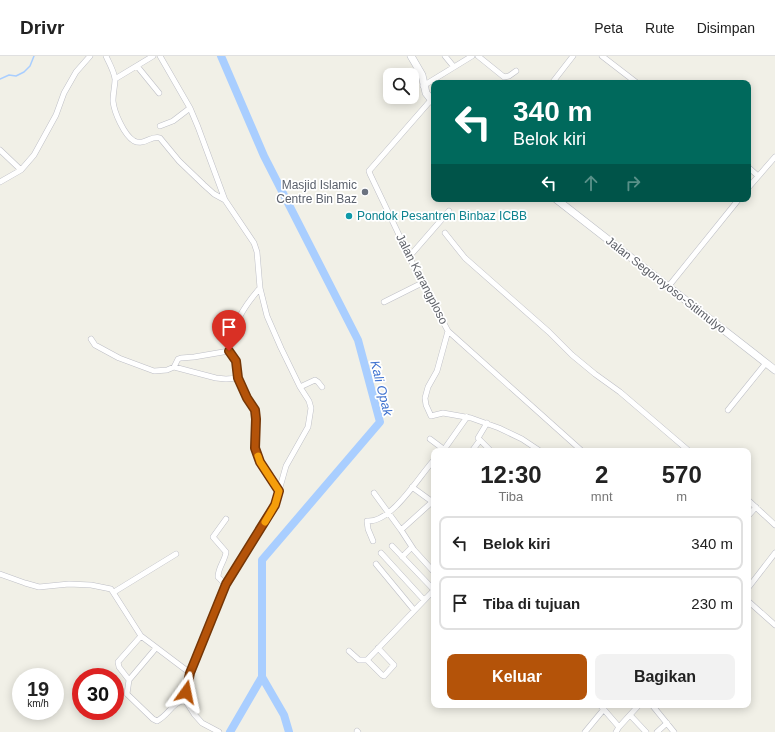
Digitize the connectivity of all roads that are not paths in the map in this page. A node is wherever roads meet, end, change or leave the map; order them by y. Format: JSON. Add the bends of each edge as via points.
{"nodes":[{"id":1,"x":90,"y":56,"type":"edge"},
{"id":2,"x":106,"y":56,"type":"edge"},
{"id":3,"x":153,"y":56,"type":"edge"},
{"id":4,"x":160,"y":56,"type":"edge"},
{"id":5,"x":411,"y":56,"type":"edge"},
{"id":6,"x":445,"y":56,"type":"edge"},
{"id":7,"x":472,"y":56,"type":"edge"},
{"id":8,"x":478,"y":56,"type":"edge"},
{"id":9,"x":573,"y":56,"type":"edge"},
{"id":10,"x":602,"y":56,"type":"edge"},
{"id":11,"x":138,"y":66,"type":"junction"},
{"id":12,"x":454,"y":67,"type":"junction"},
{"id":13,"x":516,"y":70,"type":"dead end"},
{"id":14,"x":115,"y":79,"type":"junction"},
{"id":15,"x":433,"y":80,"type":"edge"},
{"id":16,"x":554,"y":80,"type":"edge"},
{"id":17,"x":633,"y":80,"type":"edge"},
{"id":18,"x":431,"y":81,"type":"edge"},
{"id":19,"x":423,"y":86,"type":"junction"},
{"id":20,"x":159,"y":93,"type":"dead end"},
{"id":21,"x":431,"y":100,"type":"edge"},
{"id":22,"x":431,"y":102,"type":"edge"},
{"id":23,"x":190,"y":108,"type":"junction"},
{"id":24,"x":160,"y":126,"type":"dead end"},
{"id":25,"x":0,"y":150,"type":"edge"},
{"id":26,"x":775,"y":157,"type":"edge"},
{"id":27,"x":21,"y":170,"type":"junction"},
{"id":28,"x":751,"y":170,"type":"edge"},
{"id":29,"x":758,"y":176,"type":"junction"},
{"id":30,"x":0,"y":182,"type":"edge"},
{"id":31,"x":751,"y":184,"type":"edge"},
{"id":32,"x":225,"y":200,"type":"junction"},
{"id":33,"x":561,"y":202,"type":"edge"},
{"id":34,"x":737,"y":202,"type":"edge"},
{"id":35,"x":449,"y":212,"type":"dead end"},
{"id":36,"x":445,"y":233,"type":"dead end"},
{"id":37,"x":409,"y":257,"type":"junction"},
{"id":38,"x":422,"y":283,"type":"junction"},
{"id":39,"x":668,"y":287,"type":"junction"},
{"id":40,"x":260,"y":288,"type":"junction"},
{"id":41,"x":384,"y":302,"type":"dead end"},
{"id":42,"x":448,"y":331,"type":"junction"},
{"id":43,"x":91,"y":339,"type":"dead end"},
{"id":44,"x":229,"y":351,"type":"junction"},
{"id":45,"x":766,"y":363,"type":"junction"},
{"id":46,"x":174,"y":367,"type":"junction"},
{"id":47,"x":775,"y":370,"type":"edge"},
{"id":48,"x":238,"y":378,"type":"junction"},
{"id":49,"x":300,"y":387,"type":"junction"},
{"id":50,"x":322,"y":387,"type":"dead end"},
{"id":51,"x":728,"y":410,"type":"dead end"},
{"id":52,"x":467,"y":417,"type":"junction"},
{"id":53,"x":487,"y":423,"type":"junction"},
{"id":54,"x":430,"y":439,"type":"dead end"},
{"id":55,"x":480,"y":440,"type":"junction"},
{"id":56,"x":440,"y":448,"type":"edge"},
{"id":57,"x":446,"y":448,"type":"edge"},
{"id":58,"x":474,"y":448,"type":"edge"},
{"id":59,"x":488,"y":448,"type":"edge"},
{"id":60,"x":536,"y":448,"type":"edge"},
{"id":61,"x":579,"y":448,"type":"edge"},
{"id":62,"x":685,"y":448,"type":"edge"},
{"id":63,"x":431,"y":464,"type":"edge"},
{"id":64,"x":412,"y":487,"type":"junction"},
{"id":65,"x":279,"y":491,"type":"junction"},
{"id":66,"x":374,"y":493,"type":"dead end"},
{"id":67,"x":431,"y":501,"type":"edge"},
{"id":68,"x":751,"y":503,"type":"edge"},
{"id":69,"x":431,"y":505,"type":"edge"},
{"id":70,"x":756,"y":507,"type":"junction"},
{"id":71,"x":388,"y":512,"type":"junction"},
{"id":72,"x":751,"y":513,"type":"edge"},
{"id":73,"x":226,"y":519,"type":"dead end"},
{"id":74,"x":774,"y":523,"type":"edge"},
{"id":75,"x":401,"y":530,"type":"junction"},
{"id":76,"x":373,"y":541,"type":"dead end"},
{"id":77,"x":392,"y":546,"type":"dead end"},
{"id":78,"x":412,"y":547,"type":"junction"},
{"id":79,"x":381,"y":553,"type":"dead end"},
{"id":80,"x":775,"y":553,"type":"edge"},
{"id":81,"x":176,"y":554,"type":"dead end"},
{"id":82,"x":402,"y":557,"type":"junction"},
{"id":83,"x":376,"y":564,"type":"dead end"},
{"id":84,"x":431,"y":568,"type":"edge"},
{"id":85,"x":0,"y":574,"type":"edge"},
{"id":86,"x":226,"y":584,"type":"junction"},
{"id":87,"x":751,"y":584,"type":"edge"},
{"id":88,"x":431,"y":587,"type":"edge"},
{"id":89,"x":114,"y":592,"type":"junction"},
{"id":90,"x":431,"y":593,"type":"edge"},
{"id":91,"x":424,"y":600,"type":"junction"},
{"id":92,"x":751,"y":604,"type":"edge"},
{"id":93,"x":414,"y":610,"type":"junction"},
{"id":94,"x":775,"y":625,"type":"edge"},
{"id":95,"x":141,"y":636,"type":"junction"},
{"id":96,"x":156,"y":648,"type":"junction"},
{"id":97,"x":378,"y":648,"type":"junction"},
{"id":98,"x":349,"y":651,"type":"dead end"},
{"id":99,"x":367,"y":660,"type":"junction"},
{"id":100,"x":190,"y":673,"type":"junction"},
{"id":101,"x":129,"y":680,"type":"junction"},
{"id":102,"x":186,"y":700,"type":"junction"},
{"id":103,"x":601,"y":708,"type":"edge"},
{"id":104,"x":603,"y":708,"type":"edge"},
{"id":105,"x":636,"y":708,"type":"edge"},
{"id":106,"x":654,"y":708,"type":"edge"},
{"id":107,"x":630,"y":715,"type":"junction"},
{"id":108,"x":667,"y":724,"type":"junction"},
{"id":109,"x":619,"y":727,"type":"junction"},
{"id":110,"x":211,"y":730,"type":"edge"},
{"id":111,"x":219,"y":732,"type":"edge"},
{"id":112,"x":585,"y":732,"type":"edge"},
{"id":113,"x":616,"y":732,"type":"edge"},
{"id":114,"x":646,"y":732,"type":"edge"},
{"id":115,"x":657,"y":732,"type":"edge"},
{"id":116,"x":674,"y":732,"type":"edge"}],
"edges":[{"from":1,"to":27,"type":"street","via":[[76,72],[34,155]]},
{"from":2,"to":14,"type":"street"},
{"from":3,"to":11,"type":"street"},
{"from":4,"to":23,"type":"street"},
{"from":5,"to":19,"type":"main road","via":[[422,74]]},
{"from":6,"to":12,"type":"street"},
{"from":7,"to":12,"type":"street"},
{"from":8,"to":13,"type":"street","via":[[504,77]]},
{"from":9,"to":16,"type":"street"},
{"from":10,"to":17,"type":"street"},
{"from":11,"to":14,"type":"street"},
{"from":11,"to":20,"type":"street"},
{"from":12,"to":15,"type":"street"},
{"from":14,"to":32,"type":"street","via":[[114,107],[129,137],[141,143],[160,138],[204,185]]},
{"from":18,"to":19,"type":"street"},
{"from":19,"to":21,"type":"main road"},
{"from":22,"to":37,"type":"street","name":"Jalan Karangploso","via":[[370,171]]},
{"from":23,"to":24,"type":"street","via":[[173,121]]},
{"from":23,"to":32,"type":"street"},
{"from":25,"to":27,"type":"street"},
{"from":26,"to":29,"type":"street"},
{"from":27,"to":30,"type":"street"},
{"from":28,"to":29,"type":"street"},
{"from":29,"to":31,"type":"street"},
{"from":32,"to":40,"type":"street","via":[[256,247]]},
{"from":33,"to":39,"type":"main road","name":"Jalan Segoroyoso-Sitimulyo"},
{"from":34,"to":39,"type":"street"},
{"from":35,"to":37,"type":"street"},
{"from":36,"to":62,"type":"street","via":[[465,258],[572,355]]},
{"from":37,"to":38,"type":"street","name":"Jalan Karangploso"},
{"from":38,"to":41,"type":"street"},
{"from":38,"to":42,"type":"street","name":"Jalan Karangploso"},
{"from":39,"to":45,"type":"main road","name":"Jalan Segoroyoso-Sitimulyo"},
{"from":40,"to":44,"type":"street","via":[[242,311]]},
{"from":40,"to":49,"type":"street","via":[[267,316]]},
{"from":42,"to":52,"type":"street","via":[[437,371],[428,387],[426,405],[430,416],[443,413]]},
{"from":42,"to":61,"type":"street","name":"Jalan Karangploso"},
{"from":43,"to":46,"type":"street","via":[[95,345],[119,358],[154,371]]},
{"from":44,"to":46,"type":"street","via":[[181,358]]},
{"from":44,"to":48,"type":"street","via":[[236,361]]},
{"from":45,"to":47,"type":"main road","name":"Jalan Segoroyoso-Sitimulyo"},
{"from":45,"to":51,"type":"street"},
{"from":46,"to":48,"type":"street","via":[[216,378]]},
{"from":48,"to":65,"type":"street","via":[[255,410],[254,440],[257,455]]},
{"from":49,"to":50,"type":"street","via":[[315,380]]},
{"from":49,"to":65,"type":"street","via":[[309,401],[310,421],[286,466]]},
{"from":52,"to":53,"type":"street"},
{"from":52,"to":57,"type":"street"},
{"from":53,"to":55,"type":"street","via":[[478,438]]},
{"from":53,"to":60,"type":"street"},
{"from":54,"to":56,"type":"street"},
{"from":55,"to":58,"type":"street"},
{"from":55,"to":59,"type":"street"},
{"from":63,"to":64,"type":"street"},
{"from":64,"to":67,"type":"street"},
{"from":64,"to":71,"type":"street"},
{"from":65,"to":86,"type":"street","via":[[275,505]]},
{"from":66,"to":71,"type":"street"},
{"from":68,"to":70,"type":"street"},
{"from":69,"to":75,"type":"street"},
{"from":70,"to":72,"type":"street"},
{"from":70,"to":74,"type":"street"},
{"from":71,"to":75,"type":"street"},
{"from":71,"to":76,"type":"street","via":[[368,521]]},
{"from":73,"to":86,"type":"street","via":[[213,537],[226,552],[218,572],[218,577]]},
{"from":75,"to":78,"type":"street"},
{"from":77,"to":82,"type":"street"},
{"from":78,"to":82,"type":"street"},
{"from":78,"to":84,"type":"street"},
{"from":79,"to":91,"type":"street"},
{"from":80,"to":87,"type":"street"},
{"from":81,"to":89,"type":"street"},
{"from":82,"to":88,"type":"street"},
{"from":83,"to":93,"type":"street"},
{"from":85,"to":89,"type":"street","via":[[40,587],[91,585]]},
{"from":86,"to":100,"type":"street"},
{"from":89,"to":95,"type":"street"},
{"from":90,"to":91,"type":"street"},
{"from":91,"to":93,"type":"street"},
{"from":92,"to":94,"type":"street"},
{"from":93,"to":97,"type":"street"},
{"from":95,"to":96,"type":"street"},
{"from":95,"to":101,"type":"street","via":[[118,662]]},
{"from":96,"to":100,"type":"street"},
{"from":96,"to":101,"type":"street"},
{"from":97,"to":99,"type":"street"},
{"from":97,"to":99,"type":"street","via":[[394,667],[384,676]]},
{"from":98,"to":99,"type":"street","via":[[359,660]]},
{"from":100,"to":102,"type":"street"},
{"from":101,"to":102,"type":"street","via":[[127,694],[157,721],[177,702]]},
{"from":102,"to":110,"type":"street","via":[[202,724]]},
{"from":103,"to":112,"type":"street"},
{"from":104,"to":109,"type":"street"},
{"from":105,"to":107,"type":"street"},
{"from":106,"to":108,"type":"street"},
{"from":107,"to":109,"type":"street"},
{"from":107,"to":114,"type":"street"},
{"from":108,"to":115,"type":"street"},
{"from":108,"to":116,"type":"street"},
{"from":109,"to":113,"type":"street"},
{"from":110,"to":111,"type":"street"}]}
